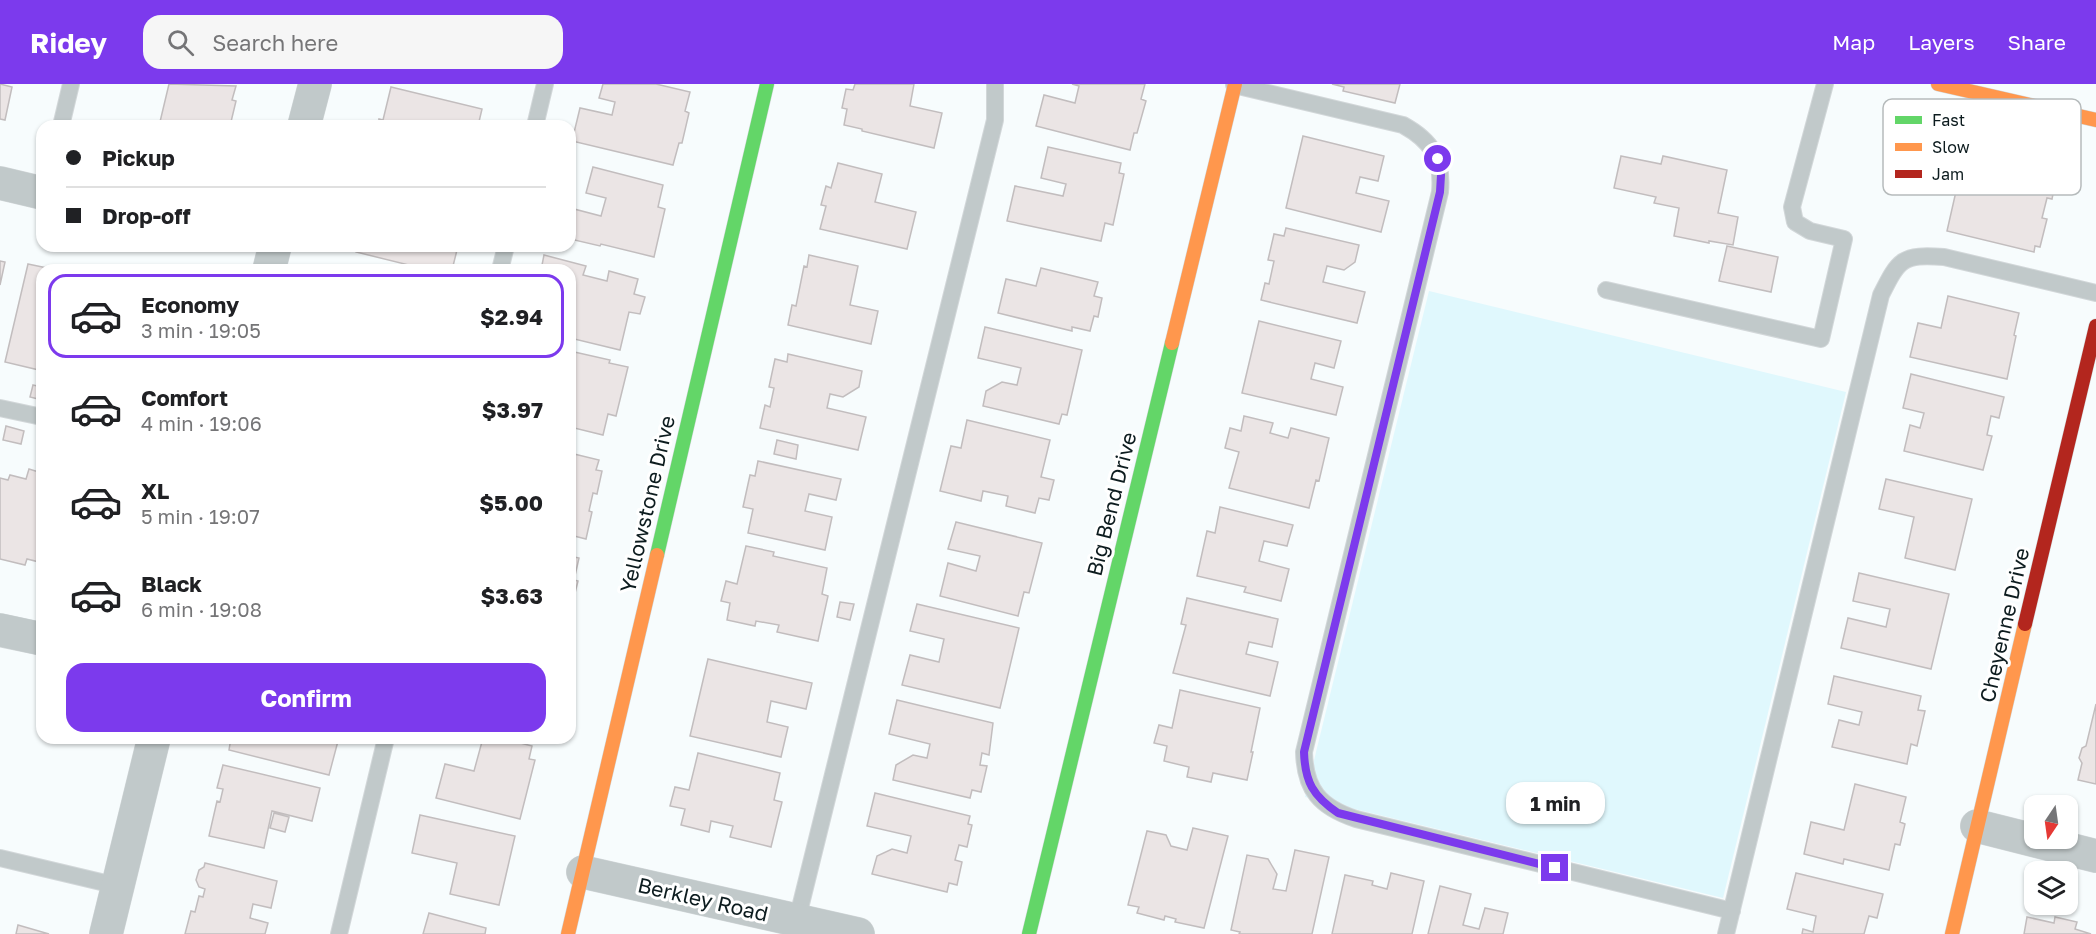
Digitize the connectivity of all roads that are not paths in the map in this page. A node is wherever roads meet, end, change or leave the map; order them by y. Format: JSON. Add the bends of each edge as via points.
{"nodes":[{"id":1,"x":71,"y":84,"type":"edge"},
{"id":2,"x":315,"y":84,"type":"edge"},
{"id":3,"x":545,"y":84,"type":"edge"},
{"id":4,"x":767,"y":84,"type":"edge"},
{"id":5,"x":995,"y":84,"type":"edge"},
{"id":6,"x":1825,"y":84,"type":"edge"},
{"id":7,"x":1938,"y":84,"type":"edge"},
{"id":8,"x":1234,"y":85,"type":"edge"},
{"id":9,"x":2004,"y":99,"type":"edge"},
{"id":10,"x":2081,"y":117,"type":"edge"},
{"id":11,"x":62,"y":120,"type":"edge"},
{"id":12,"x":306,"y":120,"type":"edge"},
{"id":13,"x":536,"y":120,"type":"edge"},
{"id":14,"x":2096,"y":120,"type":"edge"},
{"id":15,"x":0,"y":183,"type":"edge"},
{"id":16,"x":36,"y":192,"type":"edge"},
{"id":17,"x":1606,"y":290,"type":"dead end"},
{"id":18,"x":2096,"y":293,"type":"edge"},
{"id":19,"x":2096,"y":326,"type":"edge"},
{"id":20,"x":0,"y":408,"type":"edge"},
{"id":21,"x":36,"y":416,"type":"edge"},
{"id":22,"x":0,"y":630,"type":"edge"},
{"id":23,"x":36,"y":638,"type":"edge"},
{"id":24,"x":153,"y":744,"type":"edge"},
{"id":25,"x":385,"y":744,"type":"edge"},
{"id":26,"x":1977,"y":826,"type":"junction"},
{"id":27,"x":2096,"y":856,"type":"edge"},
{"id":28,"x":0,"y":858,"type":"edge"},
{"id":29,"x":583,"y":872,"type":"junction"},
{"id":30,"x":118,"y":886,"type":"junction"},
{"id":31,"x":1732,"y":911,"type":"junction"},
{"id":32,"x":797,"y":920,"type":"junction"},
{"id":33,"x":106,"y":934,"type":"edge"},
{"id":34,"x":339,"y":934,"type":"edge"},
{"id":35,"x":568,"y":934,"type":"edge"},
{"id":36,"x":858,"y":934,"type":"edge"},
{"id":37,"x":1029,"y":934,"type":"edge"},
{"id":38,"x":1726,"y":934,"type":"edge"},
{"id":39,"x":1952,"y":934,"type":"edge"}],
"edges":[{"from":1,"to":11,"type":"lane"},
{"from":2,"to":12,"type":"street"},
{"from":3,"to":13,"type":"lane"},
{"from":4,"to":29,"type":"street","name":"Yellowstone Drive"},
{"from":5,"to":32,"type":"lane","via":[[995,120]]},
{"from":6,"to":17,"type":"lane","via":[[1792,207],[1796,222],[1810,231],[1844,239],[1821,339]]},
{"from":7,"to":9,"type":"street"},
{"from":8,"to":31,"type":"lane","via":[[1403,125],[1429,145],[1438,159],[1441,175],[1304,752],[1304,771],[1311,788],[1322,803],[1356,819]]},
{"from":8,"to":37,"type":"street","name":"Big Bend Drive"},
{"from":10,"to":14,"type":"street"},
{"from":15,"to":16,"type":"street"},
{"from":18,"to":31,"type":"lane","via":[[1944,257],[1906,258],[1895,267],[1881,295]]},
{"from":19,"to":26,"type":"street","name":"Cheyenne Drive"},
{"from":20,"to":21,"type":"lane"},
{"from":22,"to":23,"type":"street"},
{"from":24,"to":30,"type":"street"},
{"from":25,"to":34,"type":"lane"},
{"from":26,"to":27,"type":"street"},
{"from":26,"to":39,"type":"street","name":"Cheyenne Drive"},
{"from":28,"to":30,"type":"lane"},
{"from":29,"to":32,"type":"street","name":"Berkley Road"},
{"from":29,"to":35,"type":"street","name":"Yellowstone Drive"},
{"from":30,"to":33,"type":"street"},
{"from":31,"to":38,"type":"lane"},
{"from":32,"to":36,"type":"street","name":"Berkley Road"}]}
